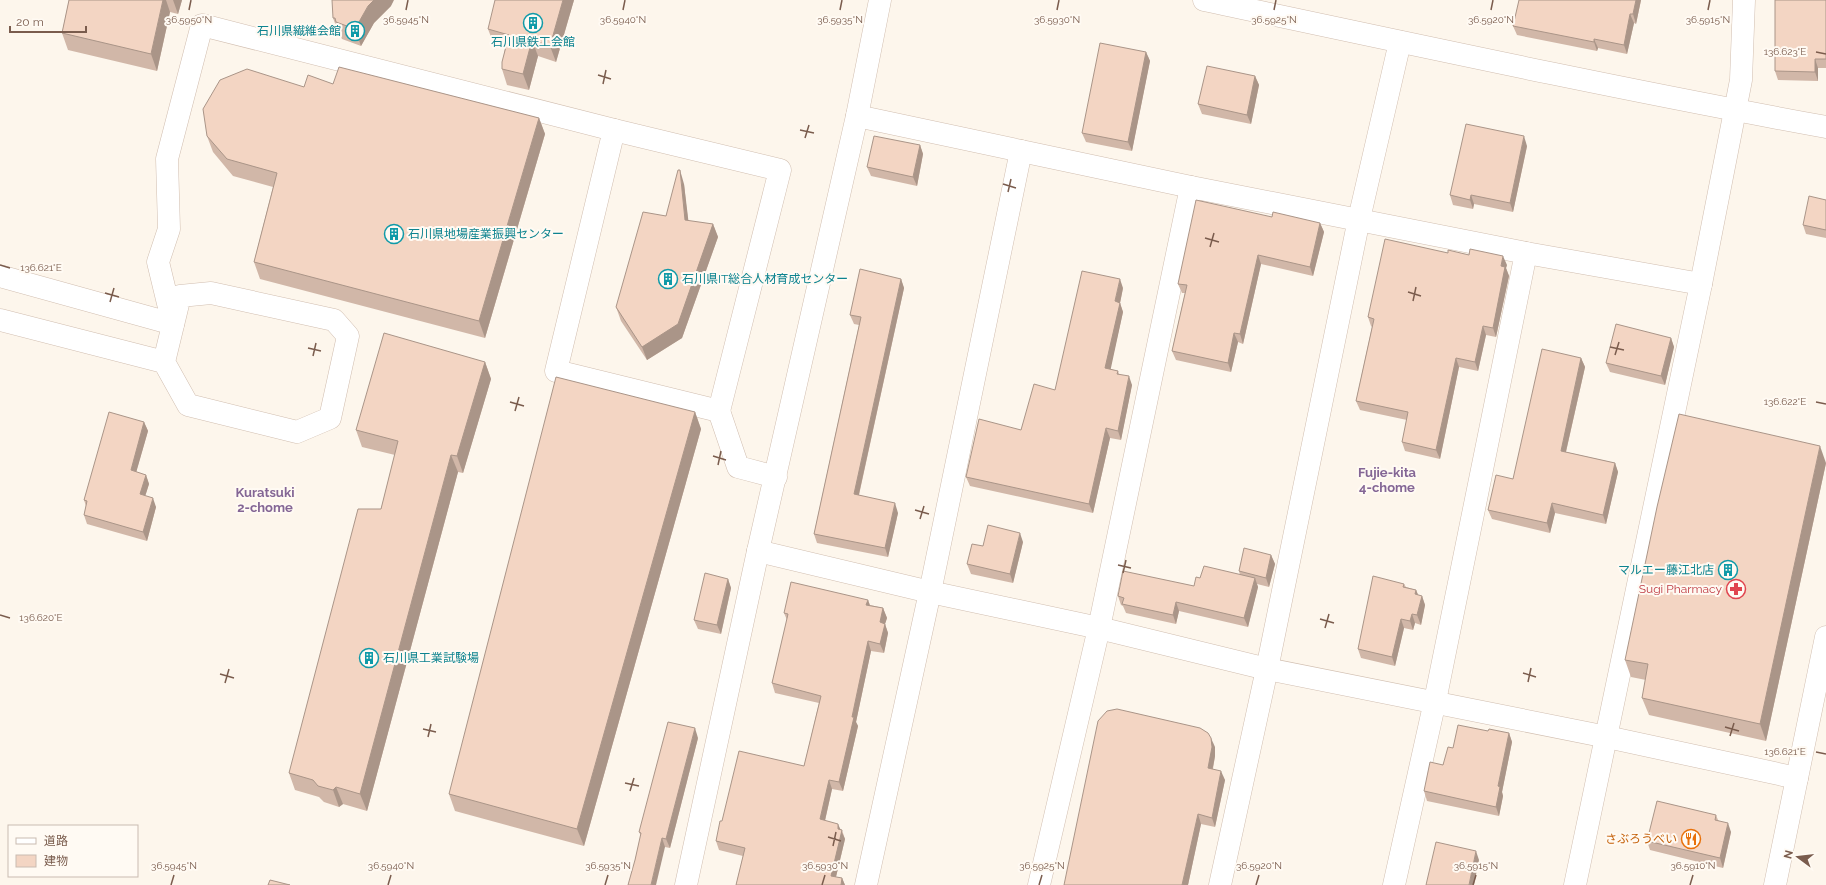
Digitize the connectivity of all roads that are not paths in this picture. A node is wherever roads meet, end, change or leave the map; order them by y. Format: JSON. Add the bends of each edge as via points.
{"nodes":[{"id":1,"x":880,"y":0,"type":"edge"},
{"id":2,"x":1204,"y":0,"type":"edge"},
{"id":3,"x":1744,"y":0,"type":"edge"},
{"id":4,"x":1400,"y":42,"type":"junction"},
{"id":5,"x":1735,"y":111,"type":"junction"},
{"id":6,"x":857,"y":116,"type":"junction"},
{"id":7,"x":1826,"y":127,"type":"edge"},
{"id":8,"x":614,"y":130,"type":"junction"},
{"id":9,"x":1021,"y":151,"type":"junction"},
{"id":10,"x":1191,"y":187,"type":"junction"},
{"id":11,"x":1359,"y":219,"type":"junction"},
{"id":12,"x":1526,"y":253,"type":"junction"},
{"id":13,"x":0,"y":276,"type":"edge"},
{"id":14,"x":1701,"y":284,"type":"junction"},
{"id":15,"x":0,"y":320,"type":"edge"},
{"id":16,"x":173,"y":324,"type":"junction"},
{"id":17,"x":164,"y":362,"type":"junction"},
{"id":18,"x":719,"y":411,"type":"junction"},
{"id":19,"x":776,"y":477,"type":"junction"},
{"id":20,"x":758,"y":551,"type":"junction"},
{"id":21,"x":930,"y":592,"type":"junction"},
{"id":22,"x":1099,"y":628,"type":"junction"},
{"id":23,"x":1826,"y":637,"type":"edge"},
{"id":24,"x":1267,"y":670,"type":"junction"},
{"id":25,"x":1435,"y":702,"type":"junction"},
{"id":26,"x":1607,"y":737,"type":"junction"},
{"id":27,"x":1797,"y":778,"type":"junction"},
{"id":28,"x":686,"y":885,"type":"edge"},
{"id":29,"x":866,"y":885,"type":"edge"},
{"id":30,"x":1039,"y":885,"type":"edge"},
{"id":31,"x":1220,"y":885,"type":"edge"},
{"id":32,"x":1394,"y":885,"type":"edge"},
{"id":33,"x":1575,"y":885,"type":"edge"},
{"id":34,"x":1775,"y":885,"type":"edge"}],
"edges":[{"from":1,"to":6,"type":"street"},
{"from":2,"to":4,"type":"street"},
{"from":3,"to":5,"type":"street","via":[[1741,80]]},
{"from":4,"to":5,"type":"street"},
{"from":4,"to":11,"type":"street"},
{"from":5,"to":7,"type":"street"},
{"from":5,"to":14,"type":"street"},
{"from":6,"to":9,"type":"street"},
{"from":6,"to":19,"type":"street"},
{"from":8,"to":16,"type":"street","via":[[202,25],[167,159],[169,229],[158,262]]},
{"from":8,"to":18,"type":"street","via":[[556,371]]},
{"from":8,"to":18,"type":"street","via":[[780,170]]},
{"from":9,"to":10,"type":"street"},
{"from":9,"to":21,"type":"street"},
{"from":10,"to":11,"type":"street"},
{"from":10,"to":22,"type":"street"},
{"from":11,"to":12,"type":"street"},
{"from":11,"to":24,"type":"street"},
{"from":12,"to":14,"type":"street"},
{"from":12,"to":25,"type":"street"},
{"from":13,"to":16,"type":"street"},
{"from":14,"to":26,"type":"street"},
{"from":15,"to":17,"type":"street"},
{"from":16,"to":17,"type":"street"},
{"from":16,"to":17,"type":"street","via":[[180,296],[211,293],[334,320],[348,336],[330,418],[297,432],[188,405]]},
{"from":18,"to":19,"type":"street","via":[[738,467]]},
{"from":19,"to":20,"type":"street"},
{"from":20,"to":21,"type":"street"},
{"from":20,"to":28,"type":"street"},
{"from":21,"to":22,"type":"street"},
{"from":21,"to":29,"type":"street"},
{"from":22,"to":24,"type":"street"},
{"from":22,"to":30,"type":"street"},
{"from":23,"to":27,"type":"street"},
{"from":24,"to":25,"type":"street"},
{"from":24,"to":31,"type":"street"},
{"from":25,"to":26,"type":"street"},
{"from":25,"to":32,"type":"street"},
{"from":26,"to":27,"type":"street"},
{"from":26,"to":33,"type":"street"},
{"from":27,"to":34,"type":"street"}]}
